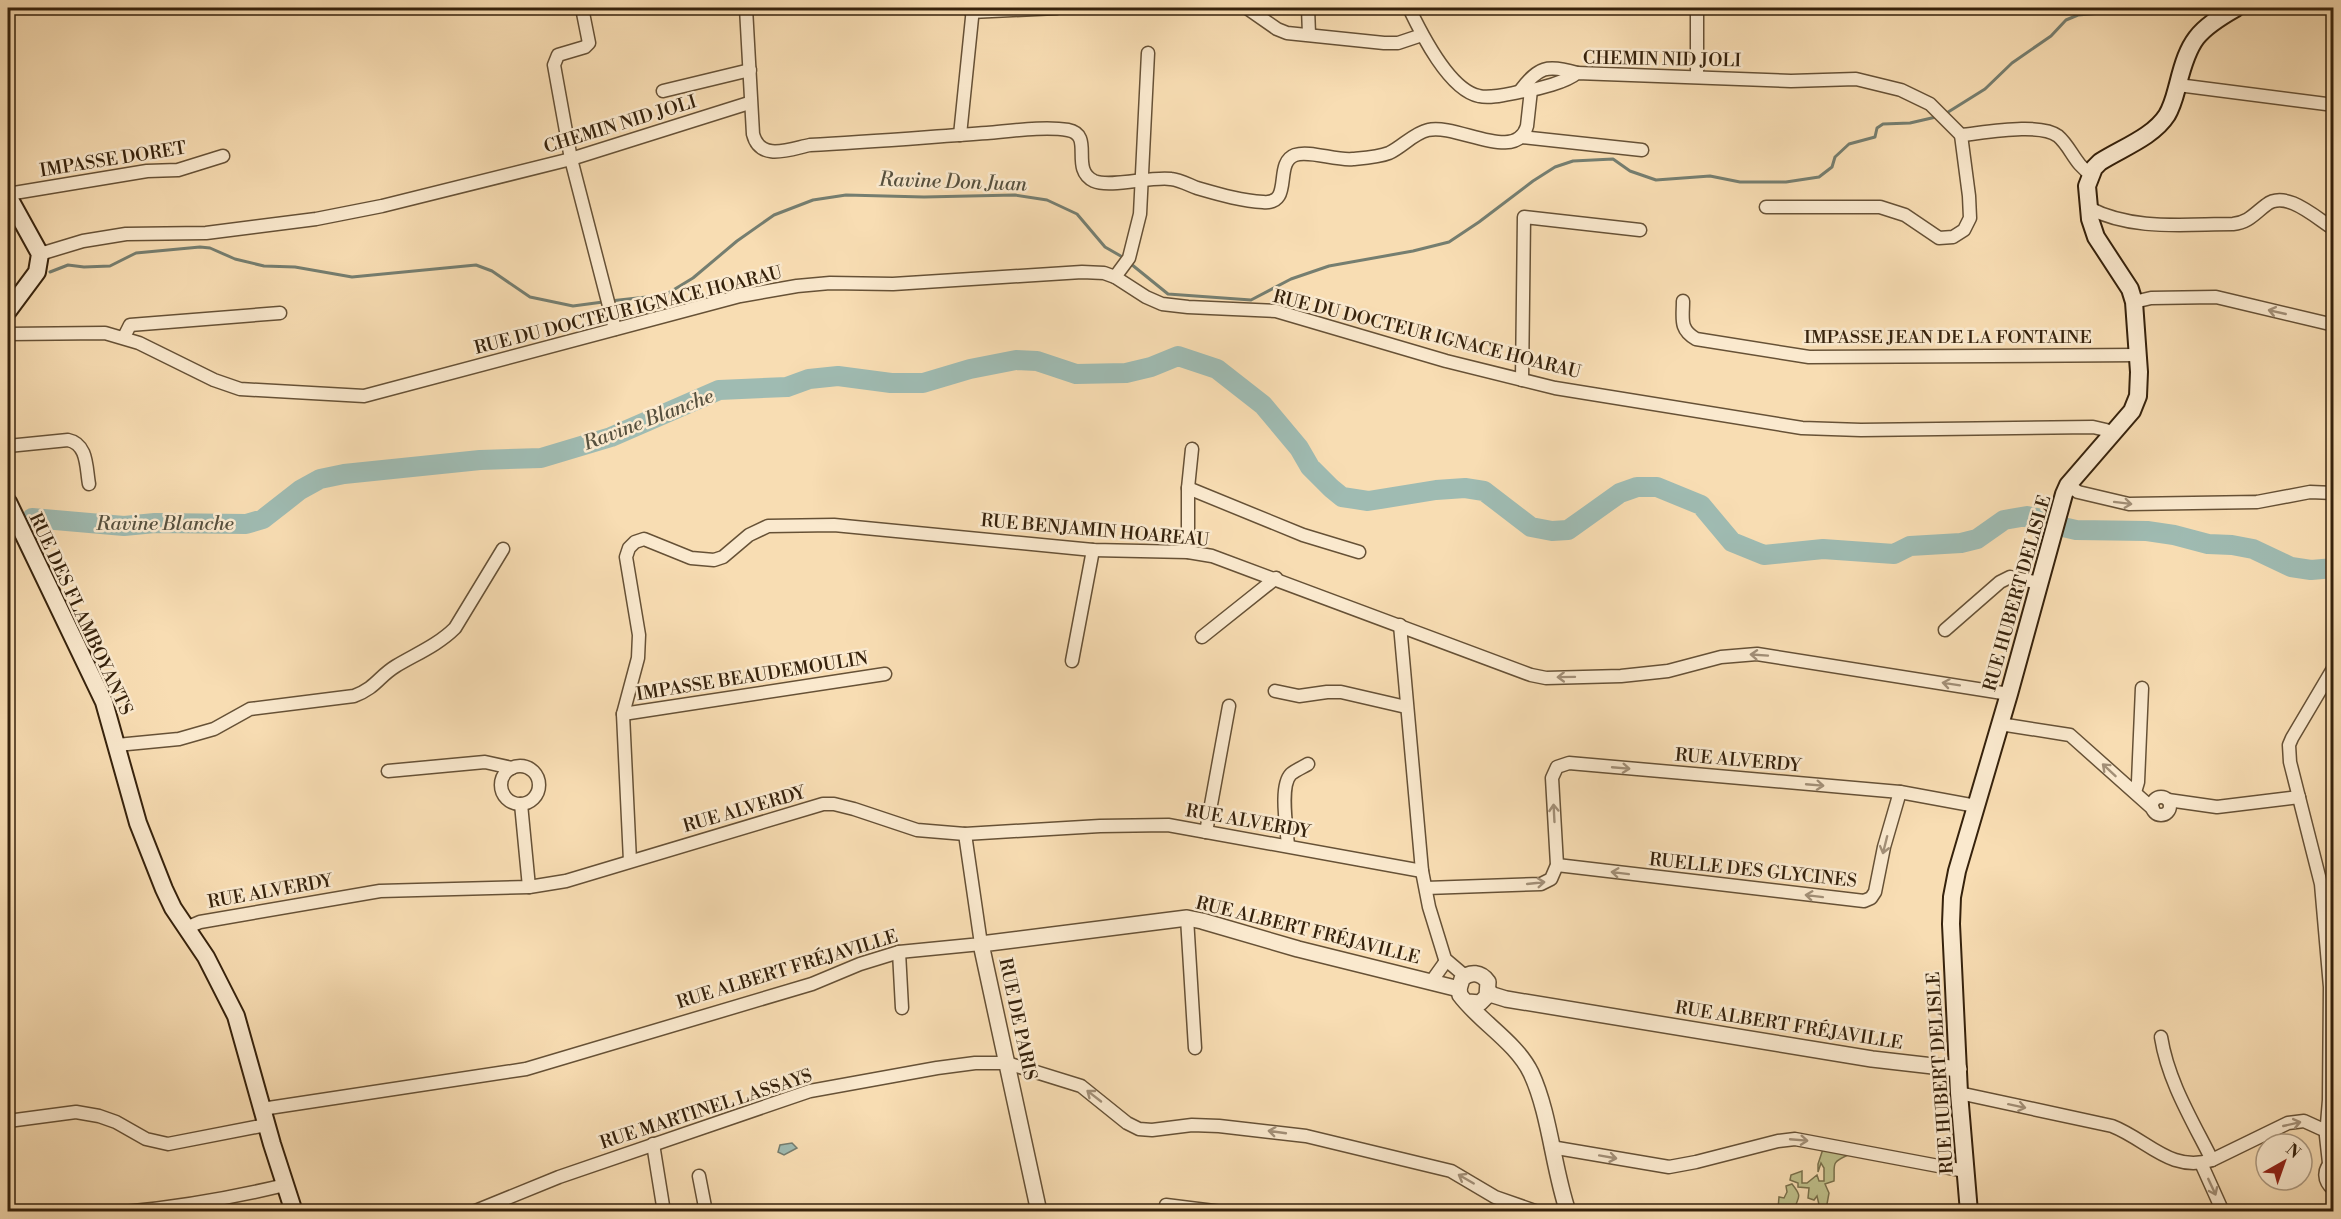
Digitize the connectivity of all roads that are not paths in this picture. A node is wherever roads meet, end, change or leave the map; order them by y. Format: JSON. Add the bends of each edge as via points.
{"nodes":[{"id":1,"x":582,"y":8,"type":"edge"},
{"id":2,"x":746,"y":8,"type":"edge"},
{"id":3,"x":1057,"y":8,"type":"edge"},
{"id":4,"x":1247,"y":8,"type":"edge"},
{"id":5,"x":1308,"y":8,"type":"edge"},
{"id":6,"x":1409,"y":8,"type":"edge"},
{"id":7,"x":1697,"y":8,"type":"edge"},
{"id":8,"x":2236,"y":8,"type":"edge"},
{"id":9,"x":972,"y":10,"type":"edge"},
{"id":10,"x":1309,"y":34,"type":"junction"},
{"id":11,"x":1422,"y":35,"type":"junction"},
{"id":12,"x":1149,"y":53,"type":"dead end"},
{"id":13,"x":750,"y":69,"type":"junction"},
{"id":14,"x":1697,"y":76,"type":"junction"},
{"id":15,"x":2178,"y":84,"type":"junction"},
{"id":16,"x":663,"y":91,"type":"dead end"},
{"id":17,"x":1525,"y":91,"type":"junction"},
{"id":18,"x":749,"y":103,"type":"junction"},
{"id":19,"x":2334,"y":105,"type":"edge"},
{"id":20,"x":960,"y":135,"type":"junction"},
{"id":21,"x":1961,"y":135,"type":"junction"},
{"id":22,"x":1521,"y":137,"type":"junction"},
{"id":23,"x":1642,"y":150,"type":"dead end"},
{"id":24,"x":223,"y":156,"type":"dead end"},
{"id":25,"x":571,"y":159,"type":"junction"},
{"id":26,"x":2091,"y":174,"type":"junction"},
{"id":27,"x":1140,"y":180,"type":"junction"},
{"id":28,"x":8,"y":195,"type":"edge"},
{"id":29,"x":1766,"y":207,"type":"dead end"},
{"id":30,"x":2089,"y":208,"type":"junction"},
{"id":31,"x":2334,"y":229,"type":"edge"},
{"id":32,"x":1640,"y":230,"type":"dead end"},
{"id":33,"x":40,"y":254,"type":"junction"},
{"id":34,"x":1122,"y":268,"type":"junction"},
{"id":35,"x":1683,"y":301,"type":"dead end"},
{"id":36,"x":2134,"y":302,"type":"junction"},
{"id":37,"x":8,"y":311,"type":"edge"},
{"id":38,"x":280,"y":313,"type":"dead end"},
{"id":39,"x":2334,"y":325,"type":"edge"},
{"id":40,"x":615,"y":329,"type":"junction"},
{"id":41,"x":8,"y":334,"type":"edge"},
{"id":42,"x":124,"y":337,"type":"junction"},
{"id":43,"x":2138,"y":355,"type":"junction"},
{"id":44,"x":1522,"y":380,"type":"junction"},
{"id":45,"x":2112,"y":435,"type":"junction"},
{"id":46,"x":8,"y":446,"type":"edge"},
{"id":47,"x":1191,"y":449,"type":"dead end"},
{"id":48,"x":89,"y":484,"type":"dead end"},
{"id":49,"x":1188,"y":488,"type":"junction"},
{"id":50,"x":2066,"y":490,"type":"junction"},
{"id":51,"x":2334,"y":493,"type":"edge"},
{"id":52,"x":8,"y":502,"type":"edge"},
{"id":53,"x":503,"y":549,"type":"dead end"},
{"id":54,"x":1093,"y":550,"type":"junction"},
{"id":55,"x":1188,"y":552,"type":"junction"},
{"id":56,"x":1359,"y":552,"type":"dead end"},
{"id":57,"x":1276,"y":578,"type":"junction"},
{"id":58,"x":2039,"y":584,"type":"junction"},
{"id":59,"x":1400,"y":626,"type":"junction"},
{"id":60,"x":1945,"y":630,"type":"dead end"},
{"id":61,"x":1202,"y":637,"type":"dead end"},
{"id":62,"x":1072,"y":662,"type":"dead end"},
{"id":63,"x":2334,"y":667,"type":"edge"},
{"id":64,"x":885,"y":674,"type":"dead end"},
{"id":65,"x":2142,"y":688,"type":"dead end"},
{"id":66,"x":1275,"y":691,"type":"dead end"},
{"id":67,"x":2009,"y":693,"type":"junction"},
{"id":68,"x":1229,"y":706,"type":"dead end"},
{"id":69,"x":1407,"y":707,"type":"junction"},
{"id":70,"x":623,"y":714,"type":"junction"},
{"id":71,"x":2000,"y":724,"type":"junction"},
{"id":72,"x":117,"y":745,"type":"junction"},
{"id":73,"x":1308,"y":764,"type":"dead end"},
{"id":74,"x":512,"y":768,"type":"junction"},
{"id":75,"x":388,"y":771,"type":"dead end"},
{"id":76,"x":1900,"y":792,"type":"junction"},
{"id":77,"x":2135,"y":792,"type":"junction"},
{"id":78,"x":2299,"y":797,"type":"junction"},
{"id":79,"x":2168,"y":800,"type":"junction"},
{"id":80,"x":521,"y":804,"type":"junction"},
{"id":81,"x":2197,"y":804,"type":"junction"},
{"id":82,"x":1977,"y":806,"type":"junction"},
{"id":83,"x":2153,"y":809,"type":"junction"},
{"id":84,"x":2168,"y":813,"type":"junction"},
{"id":85,"x":1206,"y":832,"type":"junction"},
{"id":86,"x":965,"y":834,"type":"junction"},
{"id":87,"x":1288,"y":846,"type":"junction"},
{"id":88,"x":630,"y":861,"type":"junction"},
{"id":89,"x":1557,"y":865,"type":"junction"},
{"id":90,"x":1422,"y":871,"type":"junction"},
{"id":91,"x":2321,"y":884,"type":"junction"},
{"id":92,"x":529,"y":887,"type":"junction"},
{"id":93,"x":1426,"y":888,"type":"junction"},
{"id":94,"x":2334,"y":890,"type":"edge"},
{"id":95,"x":1187,"y":918,"type":"junction"},
{"id":96,"x":186,"y":928,"type":"junction"},
{"id":97,"x":981,"y":944,"type":"junction"},
{"id":98,"x":899,"y":952,"type":"junction"},
{"id":99,"x":1445,"y":963,"type":"junction"},
{"id":100,"x":1431,"y":982,"type":"junction"},
{"id":101,"x":1461,"y":982,"type":"junction"},
{"id":102,"x":1480,"y":999,"type":"junction"},
{"id":103,"x":902,"y":1008,"type":"dead end"},
{"id":104,"x":2161,"y":1037,"type":"dead end"},
{"id":105,"x":1195,"y":1048,"type":"dead end"},
{"id":106,"x":1007,"y":1063,"type":"junction"},
{"id":107,"x":1959,"y":1069,"type":"junction"},
{"id":108,"x":1959,"y":1093,"type":"junction"},
{"id":109,"x":264,"y":1117,"type":"junction"},
{"id":110,"x":8,"y":1121,"type":"edge"},
{"id":111,"x":2330,"y":1130,"type":"edge"},
{"id":112,"x":653,"y":1144,"type":"junction"},
{"id":113,"x":1551,"y":1147,"type":"junction"},
{"id":114,"x":2206,"y":1162,"type":"junction"},
{"id":115,"x":2332,"y":1162,"type":"edge"},
{"id":116,"x":1965,"y":1171,"type":"junction"},
{"id":117,"x":699,"y":1176,"type":"dead end"},
{"id":118,"x":285,"y":1185,"type":"junction"},
{"id":119,"x":2333,"y":1192,"type":"edge"},
{"id":120,"x":1166,"y":1205,"type":"dead end"},
{"id":121,"x":124,"y":1212,"type":"edge"},
{"id":122,"x":294,"y":1212,"type":"edge"},
{"id":123,"x":473,"y":1212,"type":"edge"},
{"id":124,"x":664,"y":1212,"type":"edge"},
{"id":125,"x":706,"y":1212,"type":"edge"},
{"id":126,"x":1039,"y":1212,"type":"edge"},
{"id":127,"x":1222,"y":1212,"type":"edge"},
{"id":128,"x":1538,"y":1212,"type":"edge"},
{"id":129,"x":1569,"y":1212,"type":"edge"},
{"id":130,"x":1969,"y":1212,"type":"edge"},
{"id":131,"x":2223,"y":1212,"type":"edge"}],
"edges":[{"from":1,"to":25,"type":"street","via":[[589,43],[558,55],[554,65]]},
{"from":2,"to":13,"type":"street"},
{"from":3,"to":9,"type":"street"},
{"from":4,"to":10,"type":"street","via":[[1282,32]]},
{"from":5,"to":10,"type":"street"},
{"from":6,"to":11,"type":"street","name":"CHEMIN NID JOLI"},
{"from":7,"to":14,"type":"street"},
{"from":8,"to":15,"type":"main road","via":[[2200,31]]},
{"from":9,"to":20,"type":"street"},
{"from":10,"to":11,"type":"street","via":[[1384,43]]},
{"from":11,"to":17,"type":"street","name":"CHEMIN NID JOLI","via":[[1455,81],[1469,93],[1482,97]]},
{"from":12,"to":27,"type":"street"},
{"from":13,"to":16,"type":"street"},
{"from":13,"to":18,"type":"street"},
{"from":14,"to":17,"type":"street","name":"CHEMIN NID JOLI","via":[[1577,73],[1568,80]]},
{"from":14,"to":21,"type":"street","name":"CHEMIN NID JOLI","via":[[1791,81],[1856,79],[1901,90],[1930,104]]},
{"from":15,"to":19,"type":"street"},
{"from":15,"to":26,"type":"main road","via":[[2167,115],[2158,125],[2100,162]]},
{"from":17,"to":22,"type":"street","via":[[1527,126]]},
{"from":18,"to":20,"type":"street","via":[[754,140],[768,152],[810,145]]},
{"from":18,"to":25,"type":"street","name":"CHEMIN NID JOLI"},
{"from":20,"to":27,"type":"street","via":[[1067,130],[1076,133],[1082,142],[1081,166],[1087,177],[1098,182]]},
{"from":21,"to":26,"type":"street","via":[[2043,130],[2057,136],[2081,169]]},
{"from":21,"to":29,"type":"street","via":[[1970,218],[1964,230],[1953,237],[1939,238],[1905,215],[1880,207]]},
{"from":22,"to":23,"type":"street"},
{"from":22,"to":27,"type":"street","via":[[1505,144],[1464,133],[1428,130],[1379,155],[1351,160],[1296,154],[1285,165],[1282,191],[1266,203],[1171,179]]},
{"from":24,"to":28,"type":"street","name":"IMPASSE DORET","via":[[178,170],[147,171]]},
{"from":25,"to":33,"type":"street","name":"CHEMIN NID JOLI","via":[[316,219],[206,233],[126,234]]},
{"from":25,"to":40,"type":"street"},
{"from":26,"to":30,"type":"main road","name":"RUE HUBERT DELISLE","via":[[2087,186]]},
{"from":27,"to":34,"type":"street","via":[[1140,214]]},
{"from":28,"to":33,"type":"main road"},
{"from":30,"to":31,"type":"street","via":[[2118,221],[2141,224],[2233,224],[2247,221],[2266,205],[2280,200],[2289,201]]},
{"from":30,"to":36,"type":"main road","name":"RUE HUBERT DELISLE","via":[[2092,229],[2130,289]]},
{"from":32,"to":44,"type":"street","via":[[1524,217]]},
{"from":33,"to":37,"type":"main road","via":[[37,272]]},
{"from":34,"to":40,"type":"street","name":"RUE DU DOCTEUR IGNACE HOARAU","via":[[1104,273],[797,286],[740,296]]},
{"from":34,"to":44,"type":"street","name":"RUE DU DOCTEUR IGNACE HOARAU","via":[[1154,301],[1188,307],[1276,310]]},
{"from":35,"to":43,"type":"street","name":"IMPASSE JEAN DE LA FONTAINE","via":[[1683,328],[1696,339],[1809,357]]},
{"from":39,"to":36,"type":"street","one_way":true,"via":[[2216,297]]},
{"from":36,"to":43,"type":"main road","name":"RUE HUBERT DELISLE"},
{"from":38,"to":42,"type":"street","via":[[130,325]]},
{"from":40,"to":42,"type":"street","name":"RUE DU DOCTEUR IGNACE HOARAU","via":[[364,396],[240,389]]},
{"from":41,"to":42,"type":"street","name":"RUE DU DOCTEUR IGNACE HOARAU","via":[[88,332]]},
{"from":43,"to":45,"type":"main road","name":"RUE HUBERT DELISLE","via":[[2138,396],[2132,411]]},
{"from":44,"to":45,"type":"street","name":"RUE DU DOCTEUR IGNACE HOARAU","via":[[1802,428],[2093,427]]},
{"from":45,"to":50,"type":"main road","name":"RUE HUBERT DELISLE"},
{"from":46,"to":48,"type":"street","via":[[76,442],[82,449]]},
{"from":47,"to":49,"type":"street"},
{"from":49,"to":55,"type":"street"},
{"from":49,"to":56,"type":"street","via":[[1303,535]]},
{"from":50,"to":51,"type":"street","one_way":true,"via":[[2129,504],[2257,502],[2310,492]]},
{"from":50,"to":58,"type":"main road","name":"RUE HUBERT DELISLE"},
{"from":52,"to":72,"type":"main road","name":"RUE DES FLAMBOYANTS","via":[[104,702]]},
{"from":53,"to":72,"type":"street","via":[[455,628],[445,638],[392,668],[365,692],[250,709],[214,729],[179,739]]},
{"from":54,"to":55,"type":"street","name":"RUE BENJAMIN HOAREAU"},
{"from":54,"to":62,"type":"street"},
{"from":54,"to":70,"type":"street","name":"RUE BENJAMIN HOAREAU","via":[[834,525],[768,526],[714,560],[691,558],[644,539],[635,542],[626,557],[638,614],[638,658]]},
{"from":55,"to":57,"type":"street","name":"RUE BENJAMIN HOAREAU"},
{"from":57,"to":59,"type":"street","name":"RUE BENJAMIN HOAREAU"},
{"from":57,"to":61,"type":"street"},
{"from":58,"to":60,"type":"street","via":[[2010,577]]},
{"from":58,"to":67,"type":"main road","name":"RUE HUBERT DELISLE"},
{"from":67,"to":59,"type":"street","name":"RUE BENJAMIN HOAREAU","one_way":true,"via":[[1757,654],[1721,657],[1668,671],[1545,678]]},
{"from":59,"to":69,"type":"street"},
{"from":63,"to":78,"type":"street","via":[[2289,746]]},
{"from":64,"to":70,"type":"street","name":"IMPASSE BEAUDEMOULIN"},
{"from":65,"to":77,"type":"street"},
{"from":66,"to":69,"type":"street","via":[[1299,696],[1341,692]]},
{"from":67,"to":71,"type":"main road","name":"RUE HUBERT DELISLE"},
{"from":68,"to":85,"type":"street"},
{"from":69,"to":90,"type":"street"},
{"from":70,"to":88,"type":"street","name":"RUE BENJAMIN HOAREAU"},
{"from":77,"to":71,"type":"street","one_way":true,"via":[[2070,735]]},
{"from":71,"to":82,"type":"main road","name":"RUE HUBERT DELISLE"},
{"from":72,"to":96,"type":"main road","name":"RUE DES FLAMBOYANTS","via":[[138,823],[164,889]]},
{"from":73,"to":87,"type":"street","via":[[1286,783]]},
{"from":74,"to":75,"type":"street","via":[[485,762]]},
{"from":74,"to":80,"type":"street","via":[[505,773],[501,790],[507,800]]},
{"from":74,"to":80,"type":"street","via":[[521,766],[532,771],[539,784],[534,798]]},
{"from":76,"to":82,"type":"street","name":"RUE ALVERDY"},
{"from":76,"to":89,"type":"street","name":"RUELLE DES GLYCINES","one_way":true,"via":[[1875,892],[1864,900]]},
{"from":89,"to":76,"type":"street","name":"RUE ALVERDY","one_way":true,"via":[[1552,778],[1557,767],[1569,763]]},
{"from":77,"to":83,"type":"street"},
{"from":78,"to":81,"type":"street","via":[[2227,806]]},
{"from":78,"to":91,"type":"street"},
{"from":79,"to":81,"type":"street"},
{"from":79,"to":83,"type":"street","via":[[2157,799]]},
{"from":79,"to":84,"type":"street"},
{"from":80,"to":92,"type":"street"},
{"from":81,"to":84,"type":"street"},
{"from":82,"to":107,"type":"main road","name":"RUE HUBERT DELISLE","via":[[1957,872],[1950,924]]},
{"from":83,"to":84,"type":"street","via":[[2159,816]]},
{"from":85,"to":86,"type":"street","name":"RUE ALVERDY","via":[[1168,825],[1100,825]]},
{"from":85,"to":87,"type":"street","name":"RUE ALVERDY"},
{"from":86,"to":88,"type":"street","name":"RUE ALVERDY","via":[[917,830],[854,809],[824,804]]},
{"from":86,"to":97,"type":"street","name":"RUE DE PARIS"},
{"from":87,"to":90,"type":"street","name":"RUE ALVERDY"},
{"from":88,"to":92,"type":"street","name":"RUE ALVERDY","via":[[566,881]]},
{"from":93,"to":89,"type":"street","one_way":true,"via":[[1547,882]]},
{"from":90,"to":93,"type":"street"},
{"from":91,"to":94,"type":"street"},
{"from":91,"to":111,"type":"street","via":[[2330,987]]},
{"from":92,"to":96,"type":"street","name":"RUE ALVERDY","via":[[371,892],[200,922]]},
{"from":93,"to":99,"type":"street"},
{"from":95,"to":97,"type":"street","name":"RUE ALBERT FRÉJAVILLE"},
{"from":95,"to":100,"type":"street","name":"RUE ALBERT FRÉJAVILLE"},
{"from":95,"to":105,"type":"street"},
{"from":96,"to":109,"type":"main road","name":"RUE DES FLAMBOYANTS","via":[[206,957],[236,1016]]},
{"from":97,"to":98,"type":"street","name":"RUE ALBERT FRÉJAVILLE"},
{"from":97,"to":106,"type":"street","name":"RUE DE PARIS"},
{"from":98,"to":103,"type":"street"},
{"from":98,"to":109,"type":"street","name":"RUE ALBERT FRÉJAVILLE","via":[[812,984],[526,1069]]},
{"from":99,"to":100,"type":"street"},
{"from":99,"to":101,"type":"street"},
{"from":100,"to":101,"type":"street","name":"RUE ALBERT FRÉJAVILLE"},
{"from":101,"to":102,"type":"street","via":[[1460,995]]},
{"from":101,"to":102,"type":"street","via":[[1473,973],[1481,975],[1488,982]]},
{"from":102,"to":107,"type":"street","name":"RUE ALBERT FRÉJAVILLE","via":[[1493,995],[1872,1059]]},
{"from":102,"to":113,"type":"street","via":[[1481,1019],[1516,1052],[1531,1073]]},
{"from":104,"to":114,"type":"street","via":[[2164,1059]]},
{"from":106,"to":112,"type":"street","name":"RUE MARTINEL LASSAYS","via":[[937,1068],[810,1091]]},
{"from":106,"to":126,"type":"street","name":"RUE DE PARIS"},
{"from":128,"to":106,"type":"street","name":"RUE MARTINEL LASSAYS","one_way":true,"via":[[1495,1197],[1463,1177],[1437,1167],[1306,1136],[1219,1126],[1139,1129],[1081,1086]]},
{"from":107,"to":108,"type":"main road","name":"RUE HUBERT DELISLE"},
{"from":108,"to":114,"type":"street","one_way":true,"via":[[2112,1126],[2184,1164]]},
{"from":108,"to":116,"type":"main road","name":"RUE HUBERT DELISLE"},
{"from":109,"to":110,"type":"street","name":"RUE ALBERT FRÉJAVILLE","via":[[168,1144],[146,1139],[99,1116],[76,1112]]},
{"from":109,"to":118,"type":"main road","name":"RUE DES FLAMBOYANTS"},
{"from":114,"to":111,"type":"street","one_way":true,"via":[[2288,1123],[2304,1121]]},
{"from":111,"to":115,"type":"street"},
{"from":112,"to":123,"type":"street","name":"RUE MARTINEL LASSAYS","via":[[559,1176]]},
{"from":112,"to":124,"type":"street"},
{"from":113,"to":116,"type":"street","one_way":true,"via":[[1669,1167],[1795,1139]]},
{"from":113,"to":129,"type":"street"},
{"from":114,"to":131,"type":"street","one_way":true},
{"from":115,"to":119,"type":"street","via":[[2325,1179]]},
{"from":116,"to":130,"type":"main road","name":"RUE HUBERT DELISLE"},
{"from":117,"to":125,"type":"street"},
{"from":118,"to":121,"type":"street","via":[[175,1207]]},
{"from":118,"to":122,"type":"main road","name":"RUE DES FLAMBOYANTS"},
{"from":120,"to":127,"type":"street"}]}
